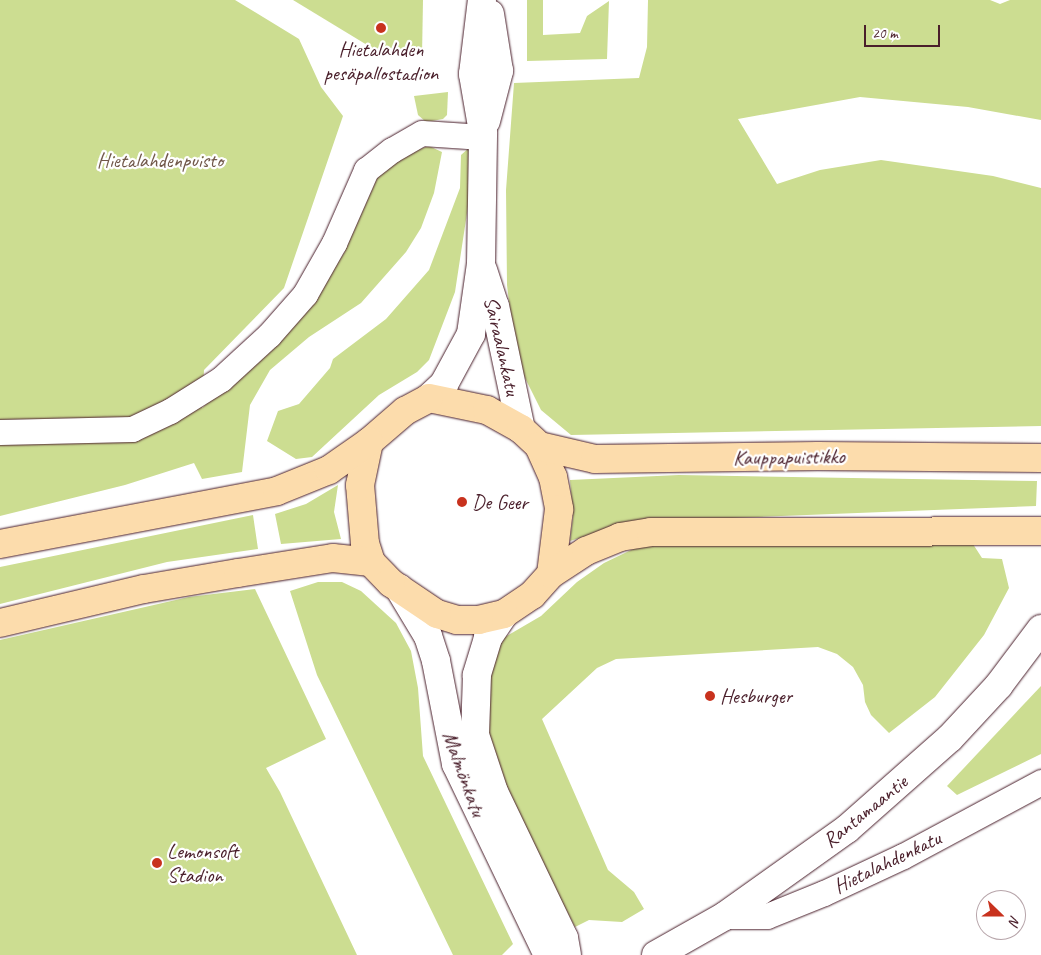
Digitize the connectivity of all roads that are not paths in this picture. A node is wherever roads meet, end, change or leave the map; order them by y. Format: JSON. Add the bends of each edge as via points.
{"nodes":[{"id":1,"x":482,"y":0,"type":"edge"},
{"id":2,"x":487,"y":0,"type":"edge"},
{"id":3,"x":483,"y":135,"type":"junction"},
{"id":4,"x":481,"y":264,"type":"junction"},
{"id":5,"x":429,"y":398,"type":"junction"},
{"id":6,"x":0,"y":432,"type":"edge"},
{"id":7,"x":530,"y":437,"type":"junction"},
{"id":8,"x":369,"y":442,"type":"junction"},
{"id":9,"x":1039,"y":458,"type":"edge"},
{"id":10,"x":1041,"y":531,"type":"edge"},
{"id":11,"x":0,"y":544,"type":"edge"},
{"id":12,"x":371,"y":562,"type":"junction"},
{"id":13,"x":551,"y":574,"type":"junction"},
{"id":14,"x":398,"y":588,"type":"junction"},
{"id":15,"x":504,"y":614,"type":"junction"},
{"id":16,"x":0,"y":623,"type":"edge"},
{"id":17,"x":1041,"y":629,"type":"edge"},
{"id":18,"x":1041,"y":782,"type":"edge"},
{"id":19,"x":725,"y":916,"type":"junction"},
{"id":20,"x":548,"y":955,"type":"edge"},
{"id":21,"x":567,"y":955,"type":"edge"},
{"id":22,"x":656,"y":955,"type":"edge"}],
"edges":[{"from":1,"to":3,"type":"main road","name":"Sairaalankatu","via":[[474,74]]},
{"from":2,"to":3,"type":"main road","name":"Sairaalankatu","via":[[499,72]]},
{"from":3,"to":4,"type":"main road","name":"Sairaalankatu"},
{"from":3,"to":6,"type":"street","via":[[422,133],[366,170],[334,243],[305,294],[269,335],[221,379],[170,411],[132,429]]},
{"from":4,"to":5,"type":"main road","name":"Sairaalankatu","via":[[471,334],[444,384]]},
{"from":4,"to":7,"type":"main road","name":"Sairaalankatu"},
{"from":5,"to":7,"type":"main road","name":"Kauppapuistikko","via":[[488,410]]},
{"from":5,"to":8,"type":"main road","via":[[404,411]]},
{"from":7,"to":9,"type":"main road","name":"Kauppapuistikko","via":[[595,459]]},
{"from":7,"to":13,"type":"main road","via":[[553,477],[559,508]]},
{"from":8,"to":11,"type":"main road","via":[[303,483],[239,499],[87,525]]},
{"from":8,"to":12,"type":"main road","via":[[360,485],[364,536]]},
{"from":10,"to":13,"type":"main road","via":[[651,532],[620,537],[586,551]]},
{"from":12,"to":14,"type":"main road"},
{"from":12,"to":16,"type":"main road","via":[[333,558],[238,572],[144,589]]},
{"from":13,"to":15,"type":"main road","via":[[532,595]]},
{"from":14,"to":15,"type":"main road","via":[[437,614],[457,620],[478,620]]},
{"from":14,"to":20,"type":"main road","name":"Malmönkatu","via":[[428,636],[456,764]]},
{"from":15,"to":21,"type":"main road","name":"Malmönkatu","via":[[488,638],[477,675],[475,735],[494,792],[564,938]]},
{"from":17,"to":19,"type":"main road","name":"Rantamaantie","via":[[999,684],[950,738],[915,770],[847,829]]},
{"from":18,"to":19,"type":"street","name":"Hietalahdenkatu","via":[[824,893],[767,916]]},
{"from":19,"to":22,"type":"main road","name":"Rantamaantie"}]}
